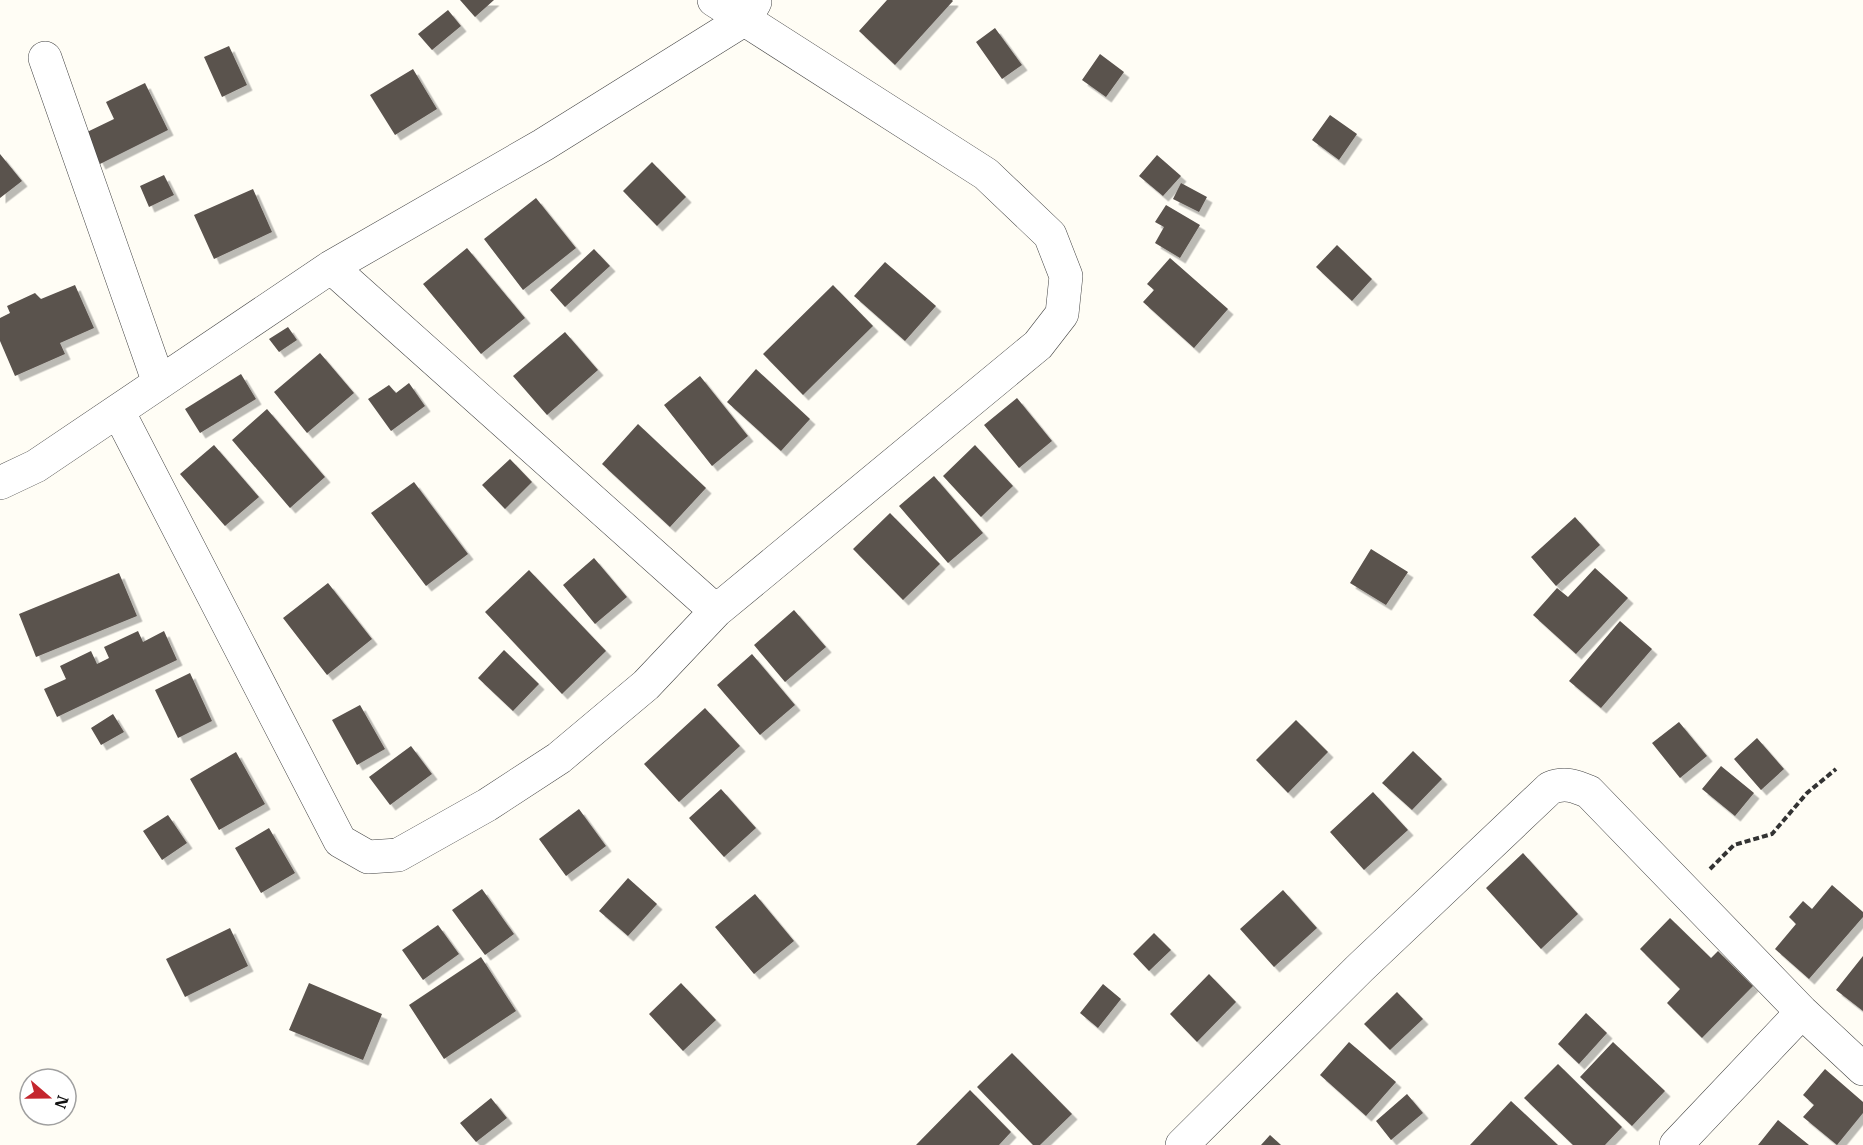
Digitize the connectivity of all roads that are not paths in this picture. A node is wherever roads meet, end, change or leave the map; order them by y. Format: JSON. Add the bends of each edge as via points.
{"nodes":[{"id":1,"x":714,"y":0,"type":"edge"},
{"id":2,"x":751,"y":10,"type":"edge"},
{"id":3,"x":45,"y":58,"type":"dead end"},
{"id":4,"x":331,"y":267,"type":"junction"},
{"id":5,"x":159,"y":383,"type":"junction"},
{"id":6,"x":118,"y":411,"type":"junction"},
{"id":7,"x":0,"y":483,"type":"edge"},
{"id":8,"x":716,"y":611,"type":"junction"},
{"id":9,"x":1802,"y":1012,"type":"junction"},
{"id":10,"x":1863,"y":1069,"type":"edge"},
{"id":11,"x":1182,"y":1145,"type":"edge"},
{"id":12,"x":1676,"y":1145,"type":"edge"}],
"edges":[{"from":1,"to":2,"type":"street"},
{"from":2,"to":4,"type":"street","via":[[543,146]]},
{"from":2,"to":8,"type":"street","via":[[986,174],[1050,235],[1066,276],[1062,314],[1038,345]]},
{"from":3,"to":5,"type":"street"},
{"from":4,"to":5,"type":"street"},
{"from":4,"to":8,"type":"street"},
{"from":5,"to":6,"type":"street"},
{"from":6,"to":7,"type":"street","via":[[36,466]]},
{"from":6,"to":8,"type":"street","via":[[340,841],[368,857],[398,855],[487,805],[559,758],[646,686]]},
{"from":9,"to":10,"type":"street"},
{"from":9,"to":11,"type":"street","via":[[1589,792],[1560,784],[1550,788],[1360,968]]},
{"from":9,"to":12,"type":"street"}]}
